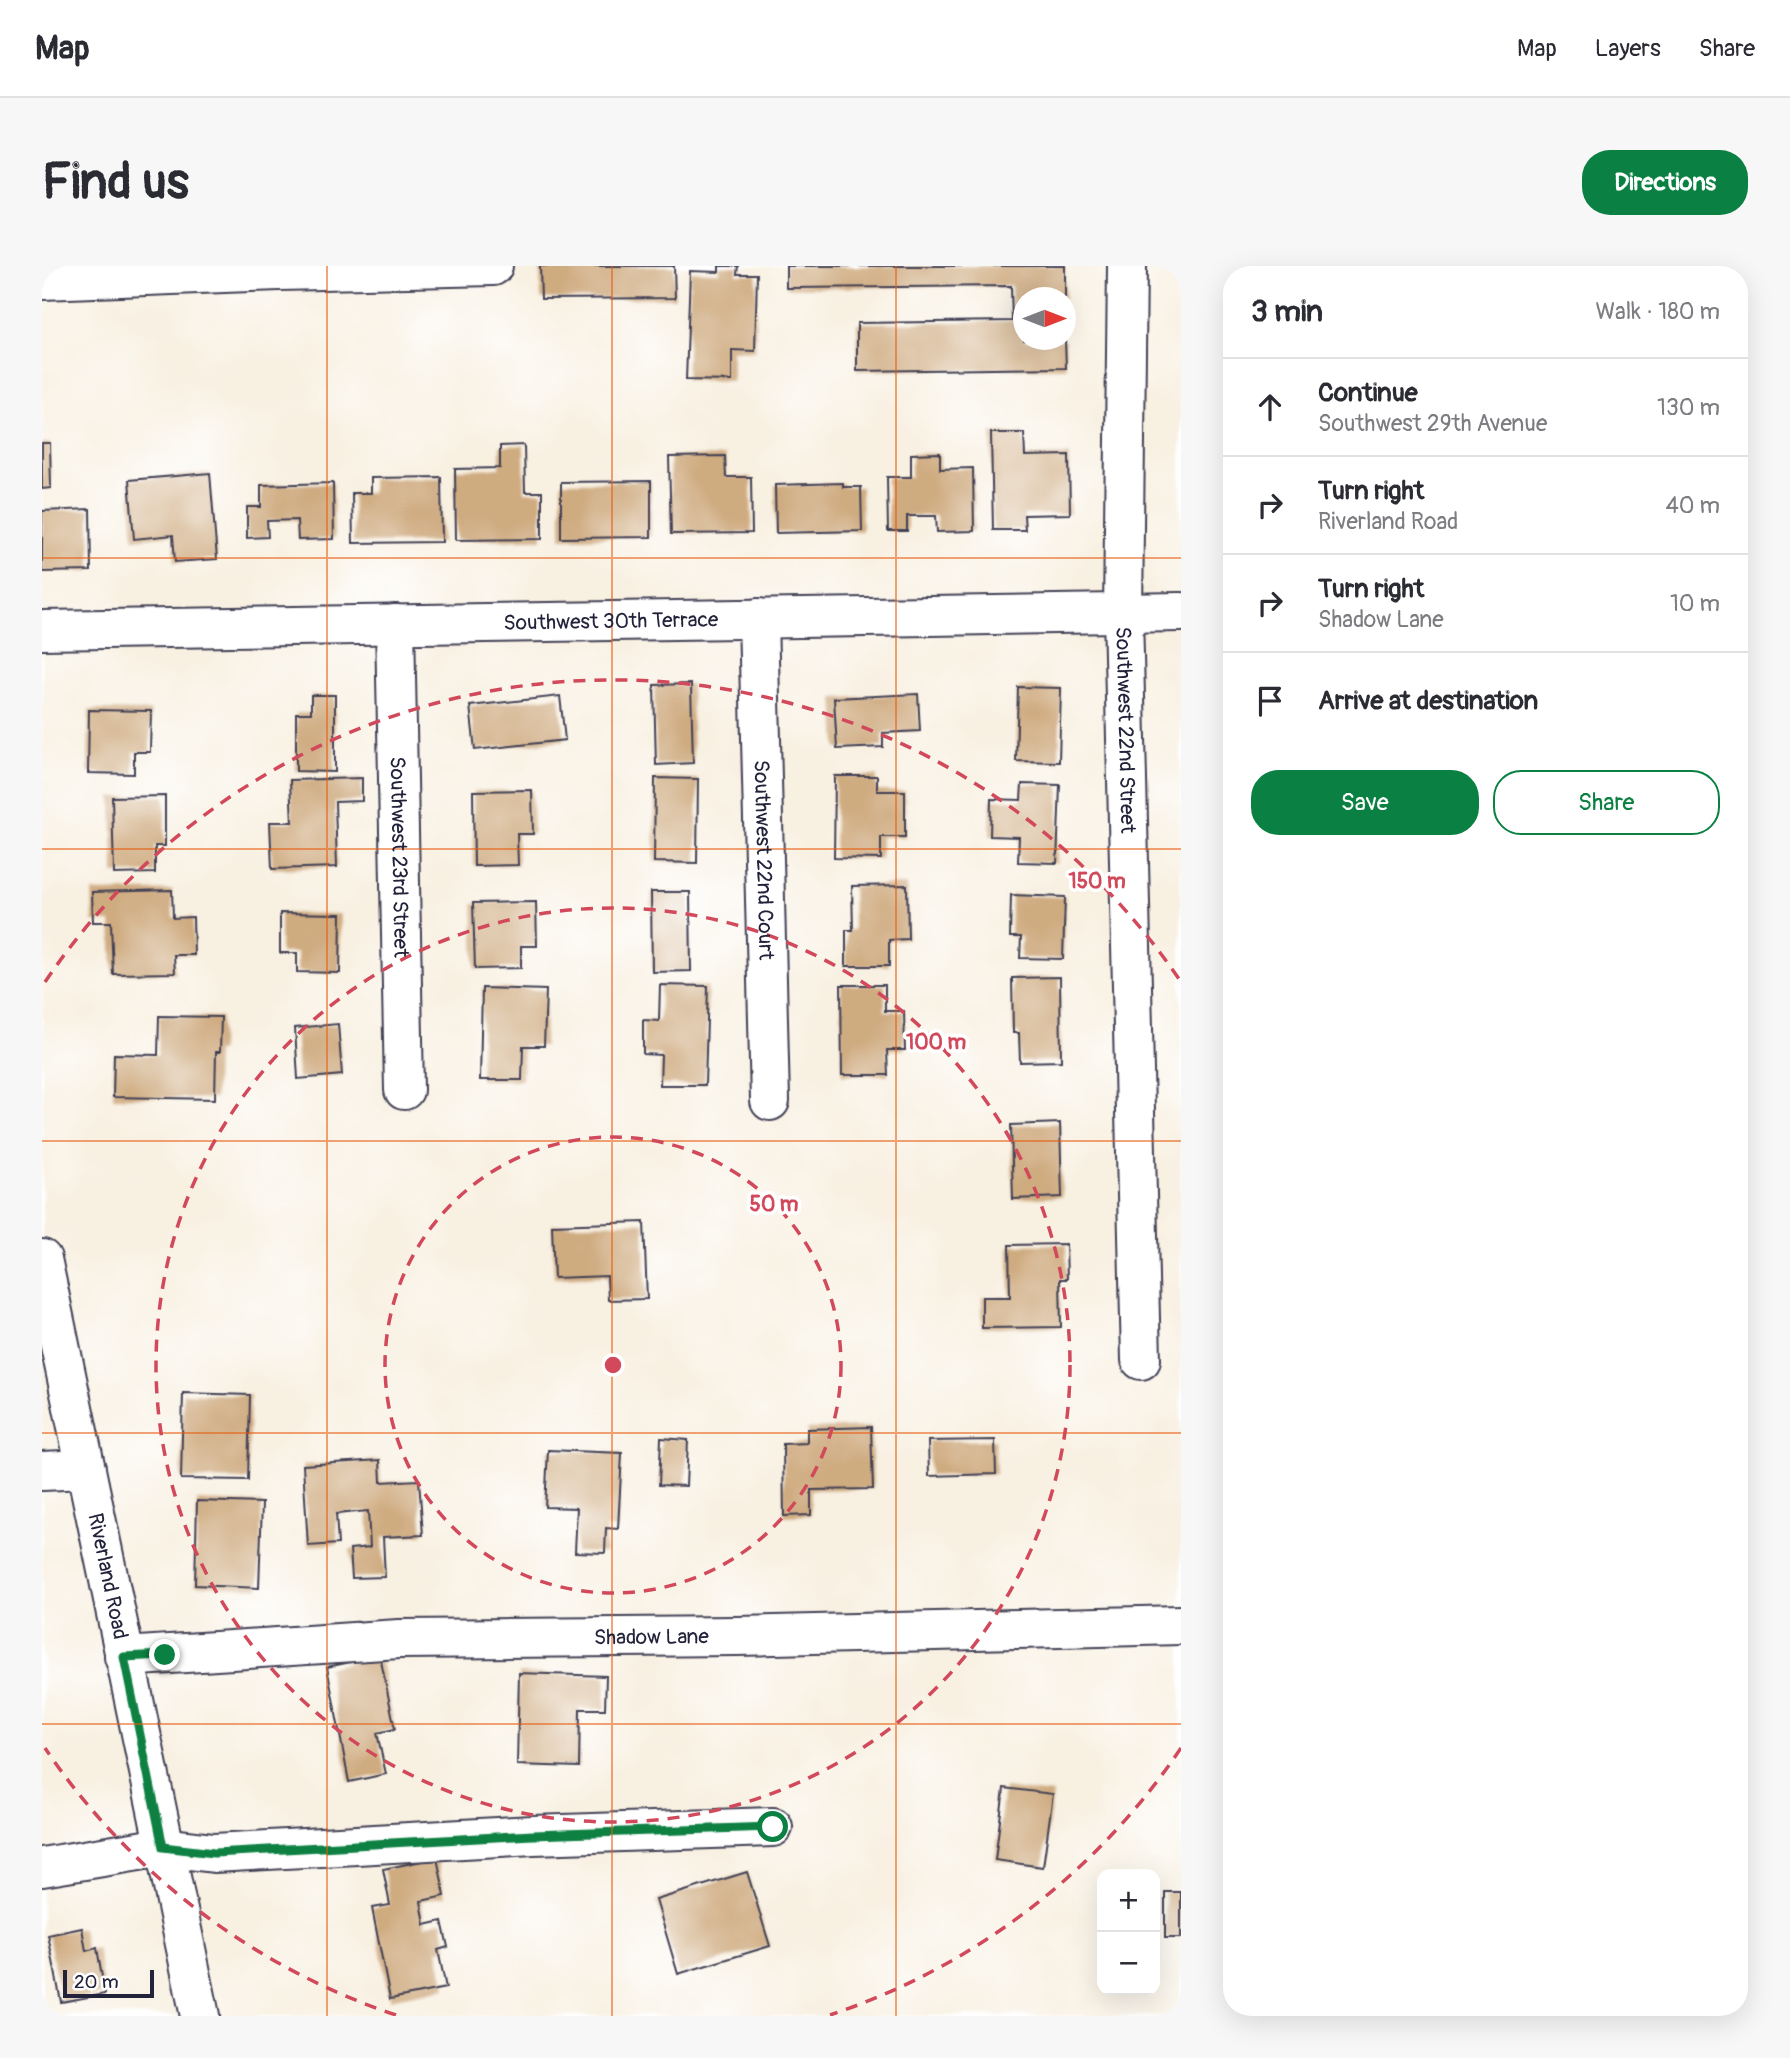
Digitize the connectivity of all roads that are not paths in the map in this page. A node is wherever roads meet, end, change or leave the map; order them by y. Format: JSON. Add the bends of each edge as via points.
{"nodes":[{"id":1,"x":494,"y":266,"type":"edge"},
{"id":2,"x":1128,"y":266,"type":"edge"},
{"id":3,"x":42,"y":281,"type":"edge"},
{"id":4,"x":1181,"y":612,"type":"edge"},
{"id":5,"x":1123,"y":614,"type":"junction"},
{"id":6,"x":758,"y":618,"type":"junction"},
{"id":7,"x":395,"y":624,"type":"junction"},
{"id":8,"x":42,"y":630,"type":"edge"},
{"id":9,"x":404,"y":1090,"type":"dead end"},
{"id":10,"x":770,"y":1101,"type":"dead end"},
{"id":11,"x":42,"y":1259,"type":"edge"},
{"id":12,"x":1141,"y":1360,"type":"dead end"},
{"id":13,"x":86,"y":1469,"type":"junction"},
{"id":14,"x":42,"y":1471,"type":"edge"},
{"id":15,"x":1181,"y":1625,"type":"edge"},
{"id":16,"x":124,"y":1657,"type":"junction"},
{"id":17,"x":773,"y":1827,"type":"dead end"},
{"id":18,"x":163,"y":1847,"type":"junction"},
{"id":19,"x":42,"y":1867,"type":"edge"},
{"id":20,"x":200,"y":2016,"type":"edge"}],
"edges":[{"from":1,"to":3,"type":"street"},
{"from":2,"to":5,"type":"street","name":"Southwest 22nd Street"},
{"from":4,"to":5,"type":"street","name":"Southwest 30th Terrace"},
{"from":5,"to":6,"type":"street","name":"Southwest 30th Terrace"},
{"from":5,"to":12,"type":"street","name":"Southwest 22nd Street"},
{"from":6,"to":7,"type":"street","name":"Southwest 30th Terrace"},
{"from":6,"to":10,"type":"street","name":"Southwest 22nd Court"},
{"from":7,"to":8,"type":"street","name":"Southwest 30th Terrace"},
{"from":7,"to":9,"type":"street","name":"Southwest 23rd Street"},
{"from":11,"to":13,"type":"street","name":"Riverland Road"},
{"from":13,"to":14,"type":"street"},
{"from":13,"to":16,"type":"street","name":"Riverland Road"},
{"from":15,"to":16,"type":"street","name":"Shadow Lane","via":[[399,1639]]},
{"from":16,"to":18,"type":"street","name":"Riverland Road"},
{"from":17,"to":18,"type":"street","via":[[214,1853]]},
{"from":18,"to":19,"type":"street"},
{"from":18,"to":20,"type":"street","name":"Riverland Road"}]}
